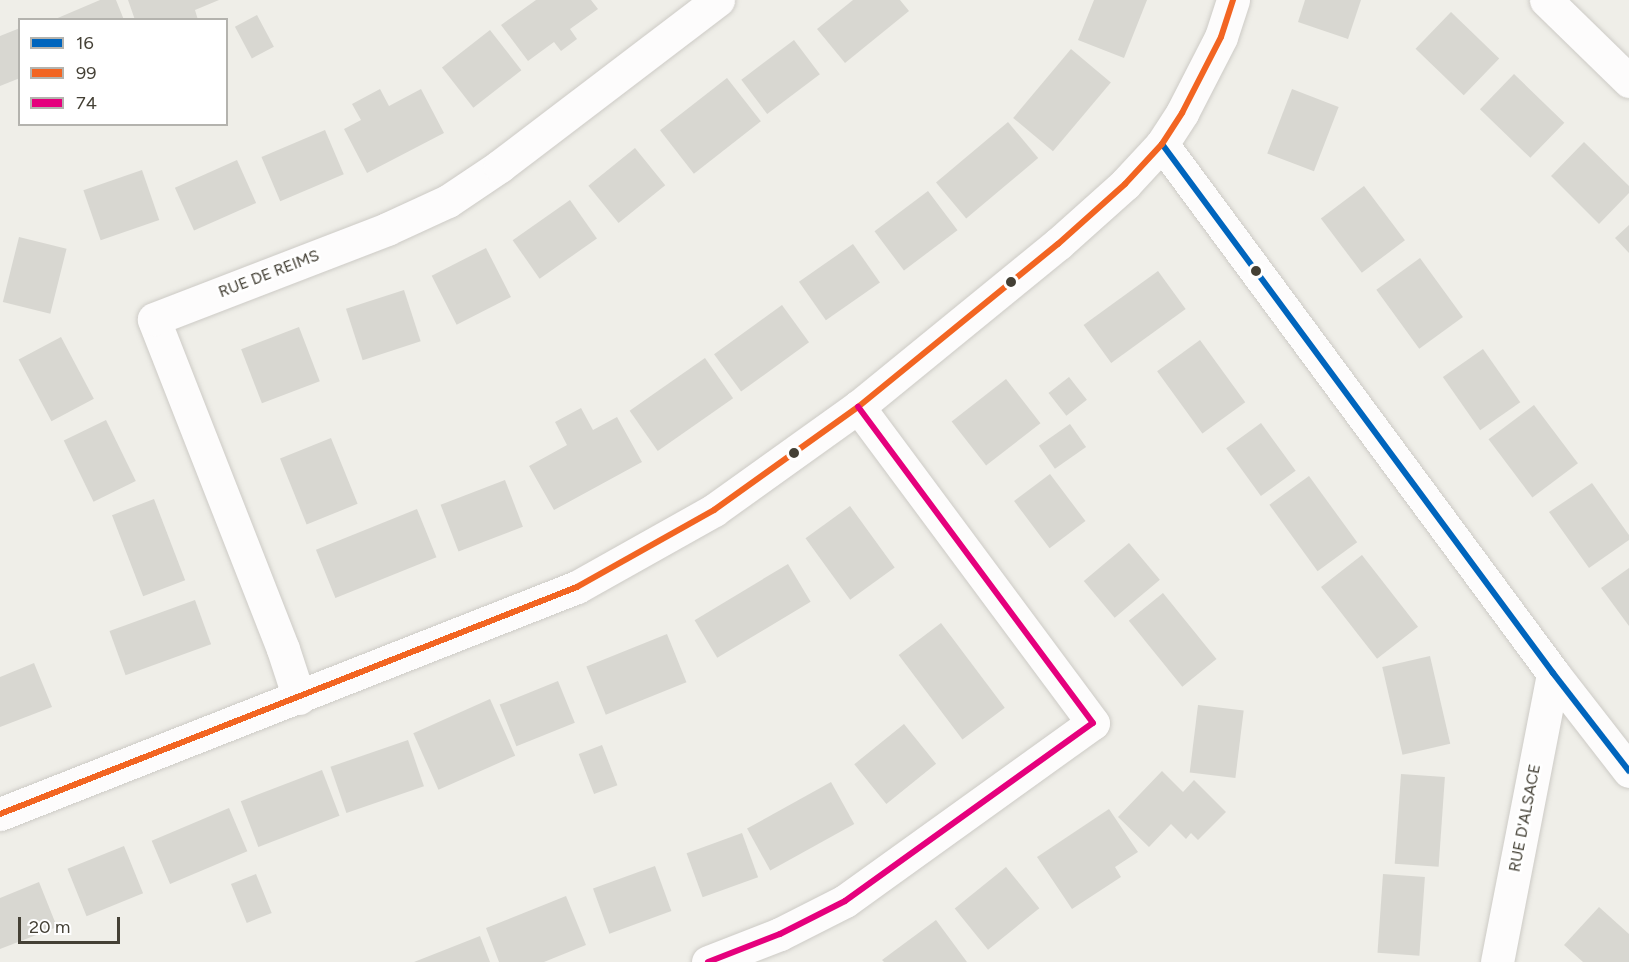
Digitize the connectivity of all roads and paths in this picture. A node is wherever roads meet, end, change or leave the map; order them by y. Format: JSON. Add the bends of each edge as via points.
{"nodes":[{"id":1,"x":718,"y":0,"type":"edge"},
{"id":2,"x":1233,"y":0,"type":"edge"},
{"id":3,"x":1546,"y":0,"type":"edge"},
{"id":4,"x":1629,"y":81,"type":"edge"},
{"id":5,"x":1162,"y":144,"type":"junction"},
{"id":6,"x":858,"y":407,"type":"junction"},
{"id":7,"x":1553,"y":673,"type":"junction"},
{"id":8,"x":299,"y":698,"type":"junction"},
{"id":9,"x":1629,"y":771,"type":"edge"},
{"id":10,"x":0,"y":814,"type":"edge"},
{"id":11,"x":708,"y":962,"type":"edge"},
{"id":12,"x":1497,"y":962,"type":"edge"}],
"edges":[{"from":1,"to":8,"type":"street","name":"RUE DE REIMS","via":[[448,201],[387,229],[154,319]]},
{"from":2,"to":5,"type":"street","via":[[1201,78]]},
{"from":3,"to":4,"type":"street"},
{"from":5,"to":6,"type":"street","via":[[1065,238]]},
{"from":5,"to":7,"type":"street"},
{"from":6,"to":8,"type":"street","via":[[714,510],[577,587]]},
{"from":6,"to":11,"type":"street","via":[[1093,723],[845,901],[780,934]]},
{"from":7,"to":9,"type":"street"},
{"from":7,"to":12,"type":"street","name":"RUE D'ALSACE"},
{"from":8,"to":10,"type":"street"}]}
